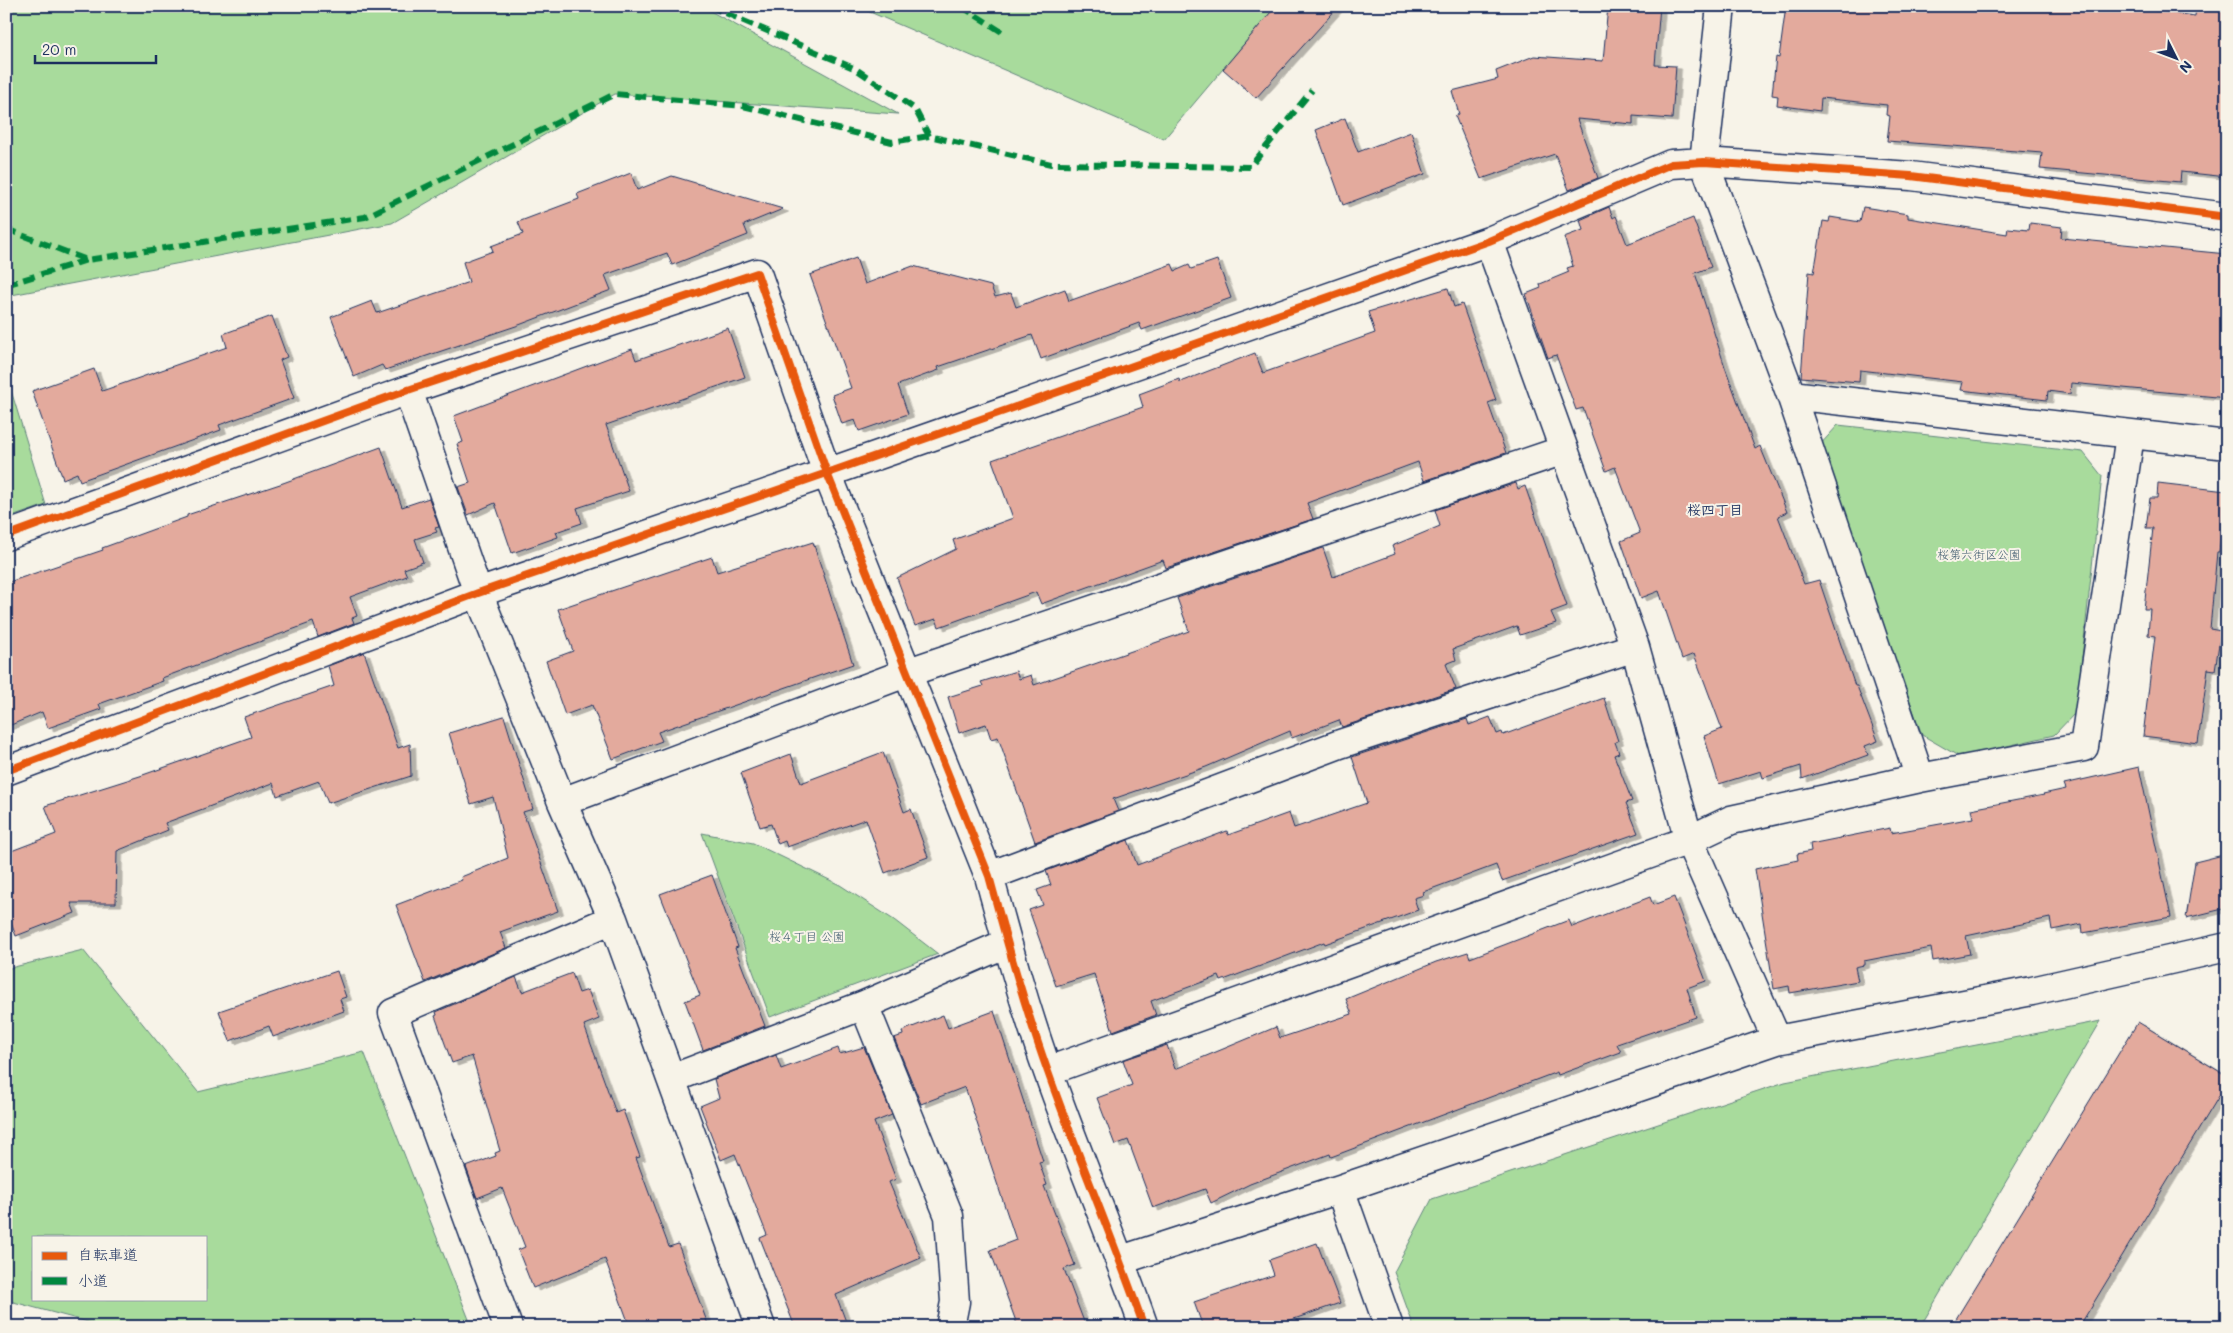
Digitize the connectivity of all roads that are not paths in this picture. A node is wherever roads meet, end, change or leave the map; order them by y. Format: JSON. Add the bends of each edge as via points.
{"nodes":[{"id":1,"x":1721,"y":6,"type":"edge"},
{"id":2,"x":1704,"y":162,"type":"junction"},
{"id":3,"x":2227,"y":217,"type":"edge"},
{"id":4,"x":1489,"y":240,"type":"junction"},
{"id":5,"x":408,"y":390,"type":"junction"},
{"id":6,"x":1791,"y":395,"type":"junction"},
{"id":7,"x":2130,"y":436,"type":"junction"},
{"id":8,"x":2227,"y":446,"type":"edge"},
{"id":9,"x":1564,"y":450,"type":"junction"},
{"id":10,"x":827,"y":473,"type":"junction"},
{"id":11,"x":6,"y":536,"type":"edge"},
{"id":12,"x":478,"y":593,"type":"junction"},
{"id":13,"x":1635,"y":647,"type":"junction"},
{"id":14,"x":906,"y":673,"type":"junction"},
{"id":15,"x":6,"y":771,"type":"edge"},
{"id":16,"x":1920,"y":778,"type":"junction"},
{"id":17,"x":562,"y":802,"type":"junction"},
{"id":18,"x":1689,"y":840,"type":"junction"},
{"id":19,"x":989,"y":876,"type":"junction"},
{"id":20,"x":614,"y":920,"type":"junction"},
{"id":21,"x":1007,"y":942,"type":"junction"},
{"id":22,"x":2227,"y":947,"type":"edge"},
{"id":23,"x":864,"y":1005,"type":"junction"},
{"id":24,"x":1776,"y":1040,"type":"junction"},
{"id":25,"x":1048,"y":1072,"type":"junction"},
{"id":26,"x":672,"y":1079,"type":"junction"},
{"id":27,"x":1340,"y":1189,"type":"junction"},
{"id":28,"x":1121,"y":1260,"type":"junction"},
{"id":29,"x":508,"y":1327,"type":"edge"},
{"id":30,"x":762,"y":1327,"type":"edge"},
{"id":31,"x":950,"y":1327,"type":"edge"},
{"id":32,"x":1144,"y":1327,"type":"edge"},
{"id":33,"x":1389,"y":1327,"type":"edge"}],
"edges":[{"from":1,"to":2,"type":"street"},
{"from":2,"to":3,"type":"street","via":[[1911,176]]},
{"from":2,"to":4,"type":"street","via":[[1671,164]]},
{"from":2,"to":6,"type":"street"},
{"from":4,"to":9,"type":"street"},
{"from":4,"to":10,"type":"street"},
{"from":5,"to":10,"type":"street","via":[[757,273]]},
{"from":5,"to":11,"type":"street"},
{"from":5,"to":12,"type":"street"},
{"from":6,"to":7,"type":"street"},
{"from":6,"to":16,"type":"street"},
{"from":7,"to":8,"type":"street"},
{"from":7,"to":16,"type":"street","via":[[2084,747]]},
{"from":9,"to":13,"type":"street"},
{"from":9,"to":14,"type":"street"},
{"from":10,"to":12,"type":"street"},
{"from":10,"to":14,"type":"street"},
{"from":12,"to":15,"type":"street"},
{"from":12,"to":17,"type":"street"},
{"from":13,"to":18,"type":"street"},
{"from":13,"to":19,"type":"street","via":[[1340,744]]},
{"from":14,"to":17,"type":"street"},
{"from":14,"to":19,"type":"street"},
{"from":16,"to":18,"type":"street","via":[[1731,820]]},
{"from":17,"to":20,"type":"street"},
{"from":18,"to":24,"type":"street"},
{"from":18,"to":25,"type":"street"},
{"from":19,"to":21,"type":"street"},
{"from":20,"to":26,"type":"street"},
{"from":20,"to":29,"type":"street","via":[[393,1013]]},
{"from":21,"to":23,"type":"street"},
{"from":21,"to":25,"type":"street"},
{"from":22,"to":24,"type":"street","via":[[2032,991]]},
{"from":23,"to":26,"type":"street"},
{"from":23,"to":31,"type":"street","via":[[949,1216],[956,1302]]},
{"from":24,"to":27,"type":"street"},
{"from":25,"to":28,"type":"street"},
{"from":26,"to":30,"type":"street"},
{"from":27,"to":28,"type":"street"},
{"from":27,"to":33,"type":"street"},
{"from":28,"to":32,"type":"street"}]}
